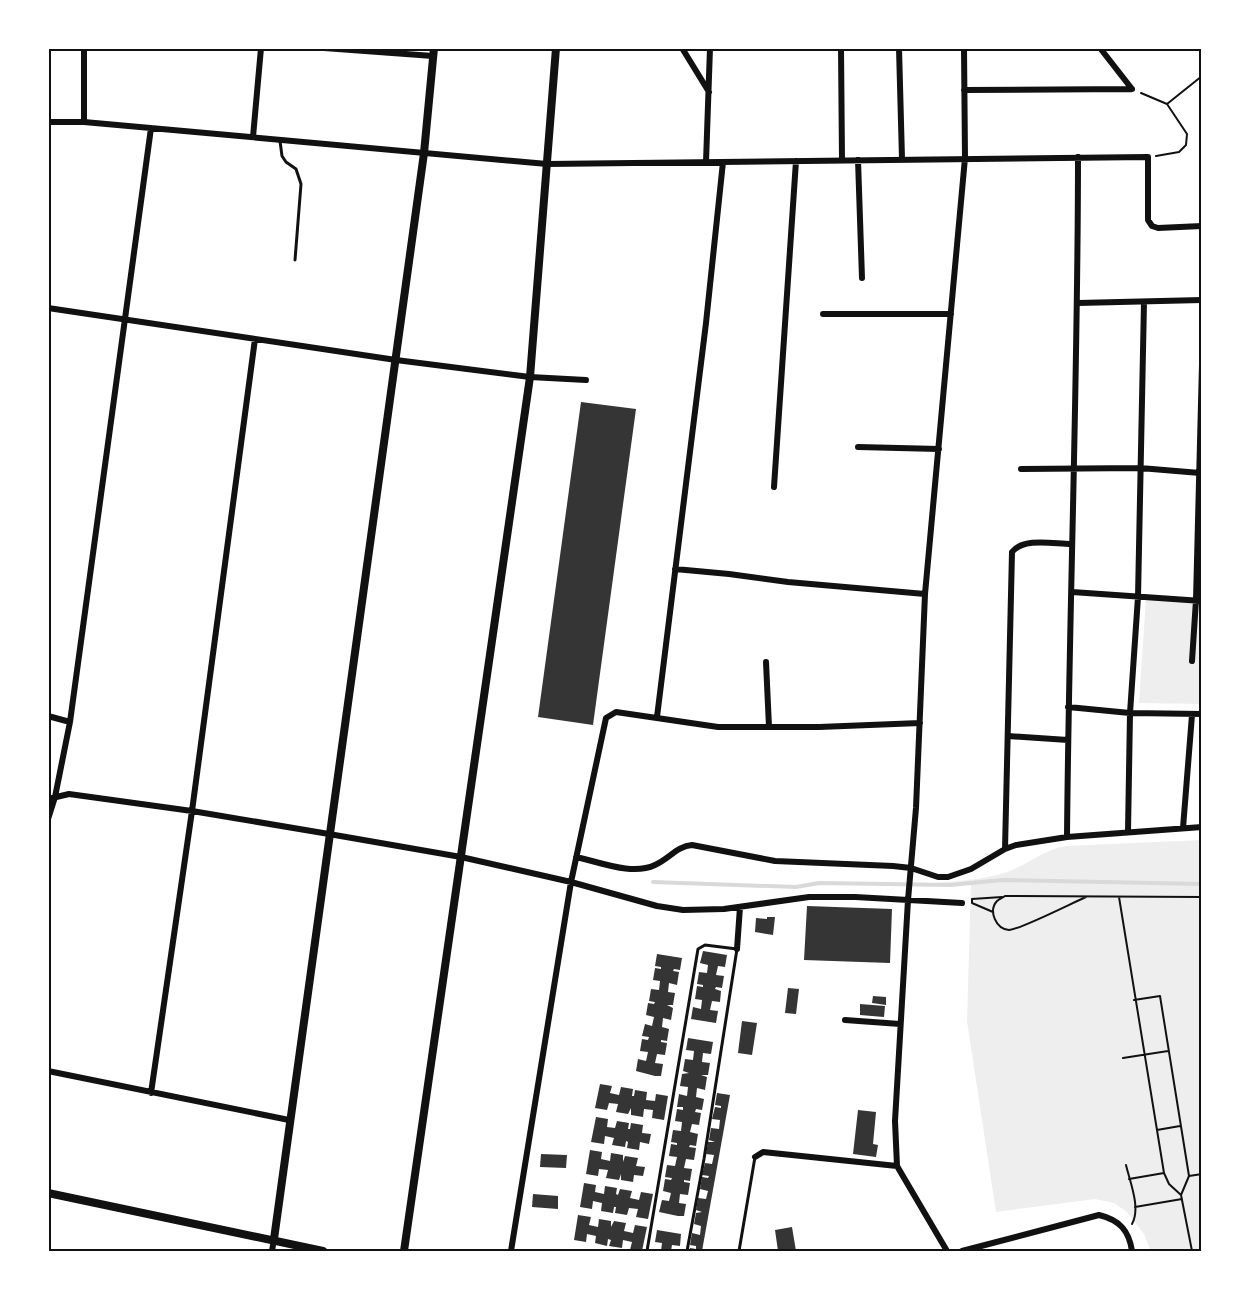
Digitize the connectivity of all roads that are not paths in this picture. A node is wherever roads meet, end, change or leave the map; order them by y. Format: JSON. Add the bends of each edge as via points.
{"nodes":[{"id":1,"x":84,"y":48,"type":"edge"},
{"id":2,"x":261,"y":48,"type":"edge"},
{"id":3,"x":324,"y":48,"type":"edge"},
{"id":4,"x":556,"y":48,"type":"edge"},
{"id":5,"x":682,"y":48,"type":"edge"},
{"id":6,"x":710,"y":48,"type":"edge"},
{"id":7,"x":841,"y":48,"type":"edge"},
{"id":8,"x":899,"y":48,"type":"edge"},
{"id":9,"x":964,"y":48,"type":"edge"},
{"id":10,"x":1100,"y":48,"type":"edge"},
{"id":11,"x":349,"y":49,"type":"edge"},
{"id":12,"x":433,"y":52,"type":"edge"},
{"id":13,"x":964,"y":90,"type":"junction"},
{"id":14,"x":709,"y":92,"type":"junction"},
{"id":15,"x":48,"y":122,"type":"edge"},
{"id":16,"x":84,"y":122,"type":"junction"},
{"id":17,"x":151,"y":128,"type":"junction"},
{"id":18,"x":253,"y":137,"type":"junction"},
{"id":19,"x":279,"y":140,"type":"junction"},
{"id":20,"x":424,"y":153,"type":"junction"},
{"id":21,"x":1078,"y":157,"type":"junction"},
{"id":22,"x":965,"y":158,"type":"junction"},
{"id":23,"x":902,"y":159,"type":"junction"},
{"id":24,"x":842,"y":160,"type":"junction"},
{"id":25,"x":858,"y":160,"type":"junction"},
{"id":26,"x":796,"y":161,"type":"junction"},
{"id":27,"x":706,"y":162,"type":"junction"},
{"id":28,"x":723,"y":162,"type":"junction"},
{"id":29,"x":547,"y":164,"type":"junction"},
{"id":30,"x":1202,"y":226,"type":"edge"},
{"id":31,"x":295,"y":260,"type":"dead end"},
{"id":32,"x":862,"y":278,"type":"dead end"},
{"id":33,"x":1202,"y":300,"type":"edge"},
{"id":34,"x":1144,"y":302,"type":"junction"},
{"id":35,"x":1078,"y":303,"type":"junction"},
{"id":36,"x":48,"y":308,"type":"edge"},
{"id":37,"x":823,"y":314,"type":"dead end"},
{"id":38,"x":951,"y":314,"type":"junction"},
{"id":39,"x":124,"y":320,"type":"junction"},
{"id":40,"x":255,"y":339,"type":"junction"},
{"id":41,"x":396,"y":360,"type":"junction"},
{"id":42,"x":1202,"y":364,"type":"edge"},
{"id":43,"x":530,"y":377,"type":"junction"},
{"id":44,"x":586,"y":380,"type":"dead end"},
{"id":45,"x":1201,"y":409,"type":"edge"},
{"id":46,"x":858,"y":447,"type":"dead end"},
{"id":47,"x":939,"y":449,"type":"junction"},
{"id":48,"x":1073,"y":468,"type":"junction"},
{"id":49,"x":1140,"y":468,"type":"junction"},
{"id":50,"x":1021,"y":469,"type":"dead end"},
{"id":51,"x":1200,"y":473,"type":"edge"},
{"id":52,"x":774,"y":486,"type":"dead end"},
{"id":53,"x":1200,"y":537,"type":"edge"},
{"id":54,"x":1071,"y":544,"type":"junction"},
{"id":55,"x":675,"y":569,"type":"junction"},
{"id":56,"x":1072,"y":592,"type":"junction"},
{"id":57,"x":925,"y":594,"type":"junction"},
{"id":58,"x":1138,"y":597,"type":"junction"},
{"id":59,"x":1199,"y":601,"type":"edge"},
{"id":60,"x":766,"y":662,"type":"dead end"},
{"id":61,"x":1192,"y":662,"type":"dead end"},
{"id":62,"x":1068,"y":707,"type":"junction"},
{"id":63,"x":1130,"y":713,"type":"junction"},
{"id":64,"x":1202,"y":714,"type":"edge"},
{"id":65,"x":1192,"y":715,"type":"junction"},
{"id":66,"x":48,"y":716,"type":"edge"},
{"id":67,"x":657,"y":717,"type":"junction"},
{"id":68,"x":70,"y":722,"type":"junction"},
{"id":69,"x":920,"y":723,"type":"junction"},
{"id":70,"x":769,"y":727,"type":"junction"},
{"id":71,"x":1008,"y":736,"type":"junction"},
{"id":72,"x":1068,"y":740,"type":"junction"},
{"id":73,"x":52,"y":798,"type":"edge"},
{"id":74,"x":192,"y":811,"type":"junction"},
{"id":75,"x":48,"y":819,"type":"edge"},
{"id":76,"x":1202,"y":827,"type":"edge"},
{"id":77,"x":1183,"y":828,"type":"junction"},
{"id":78,"x":1128,"y":832,"type":"junction"},
{"id":79,"x":329,"y":834,"type":"junction"},
{"id":80,"x":1067,"y":837,"type":"junction"},
{"id":81,"x":1005,"y":849,"type":"junction"},
{"id":82,"x":461,"y":857,"type":"junction"},
{"id":83,"x":576,"y":857,"type":"junction"},
{"id":84,"x":911,"y":870,"type":"junction"},
{"id":85,"x":571,"y":882,"type":"junction"},
{"id":86,"x":908,"y":897,"type":"junction"},
{"id":87,"x":962,"y":903,"type":"dead end"},
{"id":88,"x":740,"y":907,"type":"junction"},
{"id":89,"x":737,"y":949,"type":"junction"},
{"id":90,"x":844,"y":1020,"type":"dead end"},
{"id":91,"x":900,"y":1024,"type":"junction"},
{"id":92,"x":48,"y":1071,"type":"edge"},
{"id":93,"x":151,"y":1093,"type":"junction"},
{"id":94,"x":289,"y":1120,"type":"junction"},
{"id":95,"x":755,"y":1157,"type":"joint"},
{"id":96,"x":897,"y":1166,"type":"junction"},
{"id":97,"x":48,"y":1193,"type":"edge"},
{"id":98,"x":274,"y":1239,"type":"junction"},
{"id":99,"x":272,"y":1251,"type":"edge"},
{"id":100,"x":323,"y":1251,"type":"edge"},
{"id":101,"x":404,"y":1251,"type":"edge"},
{"id":102,"x":511,"y":1251,"type":"edge"},
{"id":103,"x":647,"y":1251,"type":"edge"},
{"id":104,"x":687,"y":1251,"type":"edge"},
{"id":105,"x":738,"y":1251,"type":"edge"},
{"id":106,"x":946,"y":1251,"type":"edge"},
{"id":107,"x":962,"y":1251,"type":"edge"},
{"id":108,"x":1132,"y":1251,"type":"edge"}],
"edges":[{"from":1,"to":16,"type":"street"},
{"from":2,"to":18,"type":"street"},
{"from":3,"to":11,"type":"street"},
{"from":4,"to":29,"type":"street"},
{"from":5,"to":14,"type":"street"},
{"from":6,"to":14,"type":"street"},
{"from":7,"to":24,"type":"street"},
{"from":8,"to":23,"type":"street"},
{"from":9,"to":13,"type":"street"},
{"from":10,"to":13,"type":"street","via":[[1132,89]]},
{"from":11,"to":12,"type":"street"},
{"from":12,"to":20,"type":"street"},
{"from":13,"to":22,"type":"street"},
{"from":14,"to":27,"type":"street"},
{"from":15,"to":16,"type":"street"},
{"from":16,"to":17,"type":"street"},
{"from":17,"to":18,"type":"street"},
{"from":17,"to":39,"type":"street"},
{"from":18,"to":19,"type":"street"},
{"from":19,"to":20,"type":"street"},
{"from":19,"to":31,"type":"lane","via":[[282,156],[296,169],[301,184]]},
{"from":20,"to":29,"type":"street"},
{"from":20,"to":41,"type":"street"},
{"from":21,"to":22,"type":"street"},
{"from":21,"to":30,"type":"street","via":[[1148,157],[1148,220],[1152,226]]},
{"from":21,"to":35,"type":"street"},
{"from":22,"to":23,"type":"street"},
{"from":22,"to":38,"type":"street"},
{"from":23,"to":25,"type":"street"},
{"from":24,"to":25,"type":"street"},
{"from":24,"to":26,"type":"street"},
{"from":25,"to":32,"type":"street"},
{"from":26,"to":28,"type":"street"},
{"from":26,"to":52,"type":"street"},
{"from":27,"to":28,"type":"street"},
{"from":27,"to":29,"type":"street"},
{"from":28,"to":55,"type":"street"},
{"from":29,"to":43,"type":"street"},
{"from":33,"to":34,"type":"street"},
{"from":34,"to":35,"type":"street"},
{"from":34,"to":49,"type":"street"},
{"from":35,"to":48,"type":"street"},
{"from":36,"to":39,"type":"street"},
{"from":37,"to":38,"type":"street"},
{"from":38,"to":47,"type":"street"},
{"from":39,"to":40,"type":"street"},
{"from":39,"to":68,"type":"street"},
{"from":40,"to":41,"type":"street"},
{"from":40,"to":74,"type":"street"},
{"from":41,"to":43,"type":"street"},
{"from":41,"to":79,"type":"street"},
{"from":42,"to":45,"type":"street"},
{"from":43,"to":44,"type":"street"},
{"from":43,"to":82,"type":"street"},
{"from":45,"to":51,"type":"street"},
{"from":46,"to":47,"type":"street"},
{"from":47,"to":57,"type":"street"},
{"from":48,"to":49,"type":"street"},
{"from":48,"to":50,"type":"street"},
{"from":48,"to":54,"type":"street"},
{"from":49,"to":51,"type":"street"},
{"from":49,"to":58,"type":"street"},
{"from":51,"to":53,"type":"street"},
{"from":53,"to":59,"type":"street"},
{"from":54,"to":56,"type":"street"},
{"from":54,"to":71,"type":"street","via":[[1024,543],[1012,552]]},
{"from":55,"to":57,"type":"street"},
{"from":55,"to":67,"type":"street"},
{"from":56,"to":58,"type":"street"},
{"from":56,"to":62,"type":"street"},
{"from":57,"to":69,"type":"street"},
{"from":58,"to":59,"type":"street"},
{"from":58,"to":63,"type":"street"},
{"from":59,"to":61,"type":"street"},
{"from":60,"to":70,"type":"street"},
{"from":62,"to":63,"type":"street"},
{"from":62,"to":72,"type":"street"},
{"from":63,"to":65,"type":"street"},
{"from":63,"to":78,"type":"street"},
{"from":64,"to":65,"type":"street"},
{"from":65,"to":77,"type":"street"},
{"from":66,"to":68,"type":"street"},
{"from":67,"to":70,"type":"street","via":[[718,727]]},
{"from":67,"to":83,"type":"street","via":[[616,712],[606,718]]},
{"from":68,"to":73,"type":"street"},
{"from":69,"to":70,"type":"street"},
{"from":69,"to":84,"type":"street"},
{"from":71,"to":72,"type":"street"},
{"from":71,"to":81,"type":"street"},
{"from":72,"to":80,"type":"street"},
{"from":73,"to":74,"type":"street","via":[[69,794]]},
{"from":73,"to":75,"type":"street"},
{"from":74,"to":79,"type":"street"},
{"from":74,"to":93,"type":"street"},
{"from":76,"to":77,"type":"street"},
{"from":77,"to":78,"type":"street"},
{"from":78,"to":80,"type":"street"},
{"from":79,"to":82,"type":"street"},
{"from":79,"to":94,"type":"street"},
{"from":80,"to":81,"type":"street"},
{"from":81,"to":84,"type":"street","via":[[948,877]]},
{"from":82,"to":85,"type":"street"},
{"from":82,"to":101,"type":"street"},
{"from":83,"to":84,"type":"street","via":[[641,869],[655,866],[681,847],[692,845],[775,861]]},
{"from":83,"to":85,"type":"street"},
{"from":84,"to":86,"type":"street"},
{"from":85,"to":88,"type":"street","via":[[683,910]]},
{"from":85,"to":102,"type":"street"},
{"from":86,"to":87,"type":"street"},
{"from":86,"to":88,"type":"street","via":[[809,897]]},
{"from":86,"to":91,"type":"street"},
{"from":88,"to":89,"type":"street"},
{"from":89,"to":103,"type":"lane","via":[[705,945],[698,949]]},
{"from":89,"to":104,"type":"lane"},
{"from":90,"to":91,"type":"street"},
{"from":91,"to":96,"type":"street","via":[[894,1121]]},
{"from":92,"to":93,"type":"street"},
{"from":93,"to":94,"type":"street"},
{"from":94,"to":98,"type":"street"},
{"from":95,"to":96,"type":"street","via":[[763,1152]]},
{"from":95,"to":105,"type":"lane"},
{"from":96,"to":106,"type":"street"},
{"from":97,"to":98,"type":"main road"},
{"from":98,"to":99,"type":"street"},
{"from":98,"to":100,"type":"main road"},
{"from":107,"to":108,"type":"street","via":[[1093,1215],[1118,1221]]}]}
